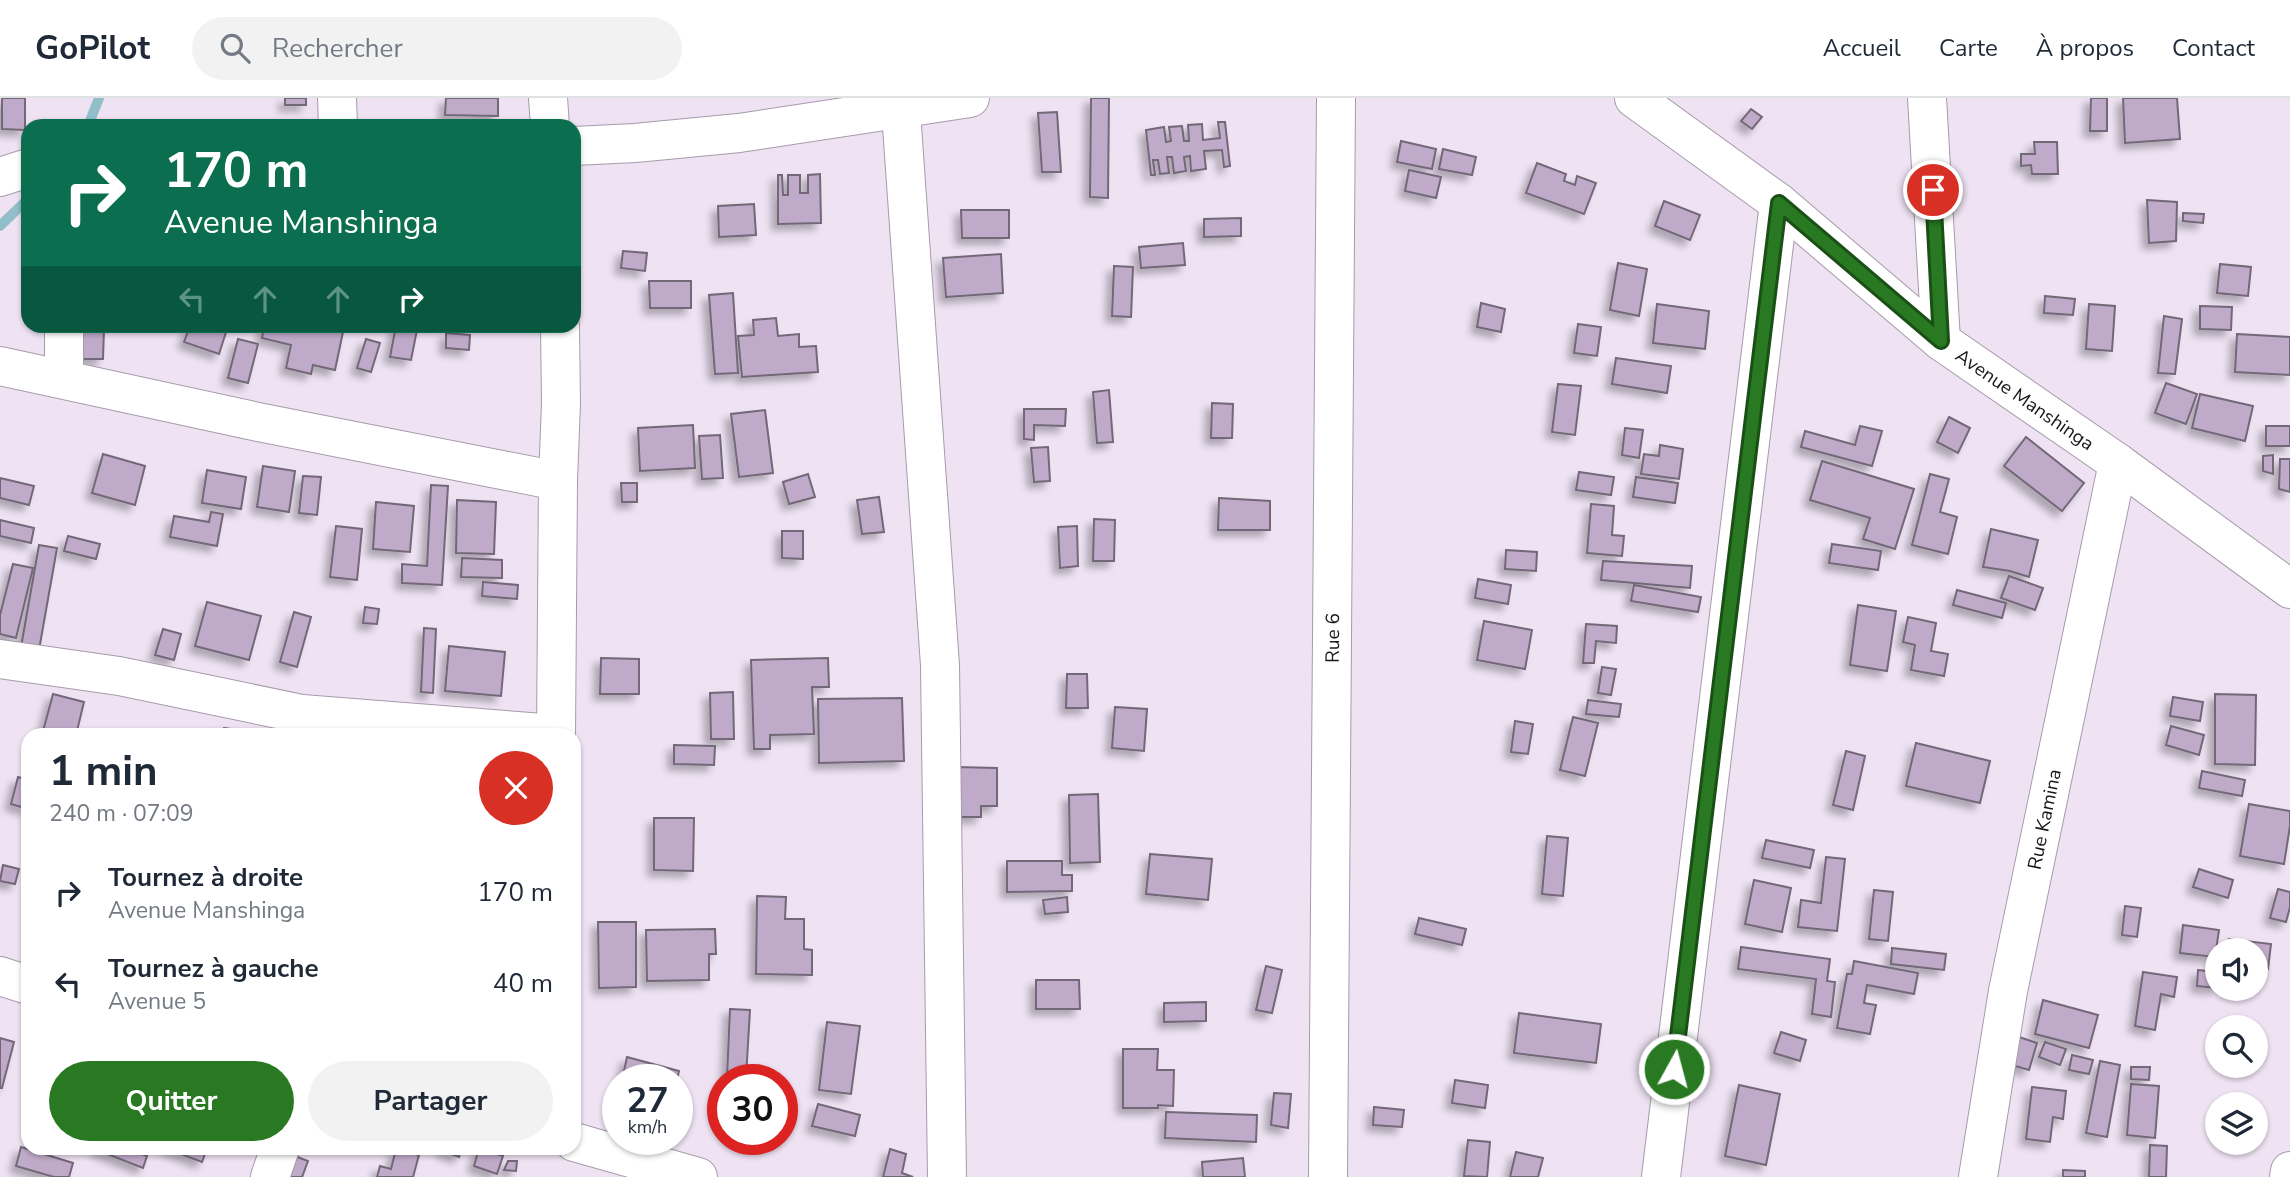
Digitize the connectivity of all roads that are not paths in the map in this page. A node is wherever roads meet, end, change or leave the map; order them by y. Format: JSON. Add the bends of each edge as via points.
{"nodes":[{"id":1,"x":337,"y":98,"type":"edge"},
{"id":2,"x":548,"y":98,"type":"edge"},
{"id":3,"x":970,"y":98,"type":"edge"},
{"id":4,"x":1336,"y":98,"type":"edge"},
{"id":5,"x":1634,"y":98,"type":"edge"},
{"id":6,"x":1927,"y":98,"type":"edge"},
{"id":7,"x":900,"y":102,"type":"edge"},
{"id":8,"x":338,"y":119,"type":"edge"},
{"id":9,"x":550,"y":119,"type":"edge"},
{"id":10,"x":581,"y":146,"type":"edge"},
{"id":11,"x":21,"y":171,"type":"edge"},
{"id":12,"x":0,"y":177,"type":"edge"},
{"id":13,"x":1779,"y":203,"type":"junction"},
{"id":14,"x":64,"y":333,"type":"edge"},
{"id":15,"x":560,"y":333,"type":"edge"},
{"id":16,"x":1941,"y":341,"type":"junction"},
{"id":17,"x":0,"y":366,"type":"edge"},
{"id":18,"x":64,"y":379,"type":"junction"},
{"id":19,"x":2118,"y":463,"type":"junction"},
{"id":20,"x":558,"y":481,"type":"junction"},
{"id":21,"x":2290,"y":589,"type":"edge"},
{"id":22,"x":0,"y":659,"type":"edge"},
{"id":23,"x":480,"y":728,"type":"edge"},
{"id":24,"x":556,"y":728,"type":"edge"},
{"id":25,"x":0,"y":976,"type":"edge"},
{"id":26,"x":21,"y":983,"type":"edge"},
{"id":27,"x":581,"y":1144,"type":"edge"},
{"id":28,"x":278,"y":1155,"type":"edge"},
{"id":29,"x":2290,"y":1171,"type":"edge"},
{"id":30,"x":270,"y":1177,"type":"edge"},
{"id":31,"x":698,"y":1177,"type":"edge"},
{"id":32,"x":947,"y":1177,"type":"edge"},
{"id":33,"x":1328,"y":1177,"type":"edge"},
{"id":34,"x":1661,"y":1177,"type":"edge"},
{"id":35,"x":1978,"y":1177,"type":"edge"},
{"id":36,"x":2289,"y":1177,"type":"edge"}],
"edges":[{"from":1,"to":8,"type":"street"},
{"from":2,"to":9,"type":"street"},
{"from":3,"to":7,"type":"street"},
{"from":4,"to":33,"type":"street","name":"Rue 6"},
{"from":5,"to":13,"type":"street","name":"Avenue Manshinga"},
{"from":6,"to":16,"type":"street"},
{"from":7,"to":10,"type":"street","via":[[739,133]]},
{"from":7,"to":32,"type":"street","via":[[940,666]]},
{"from":11,"to":12,"type":"street"},
{"from":13,"to":16,"type":"street","name":"Avenue Manshinga"},
{"from":13,"to":34,"type":"street"},
{"from":14,"to":18,"type":"street"},
{"from":15,"to":20,"type":"street"},
{"from":16,"to":19,"type":"street","name":"Avenue Manshinga"},
{"from":17,"to":18,"type":"street"},
{"from":18,"to":20,"type":"street"},
{"from":19,"to":21,"type":"street","name":"Avenue Manshinga"},
{"from":19,"to":35,"type":"street","name":"Rue Kamina","via":[[2008,991]]},
{"from":20,"to":24,"type":"street"},
{"from":22,"to":23,"type":"street","via":[[119,676],[302,714]]},
{"from":25,"to":26,"type":"street"},
{"from":27,"to":31,"type":"street"},
{"from":28,"to":30,"type":"street"},
{"from":29,"to":36,"type":"street"}]}
